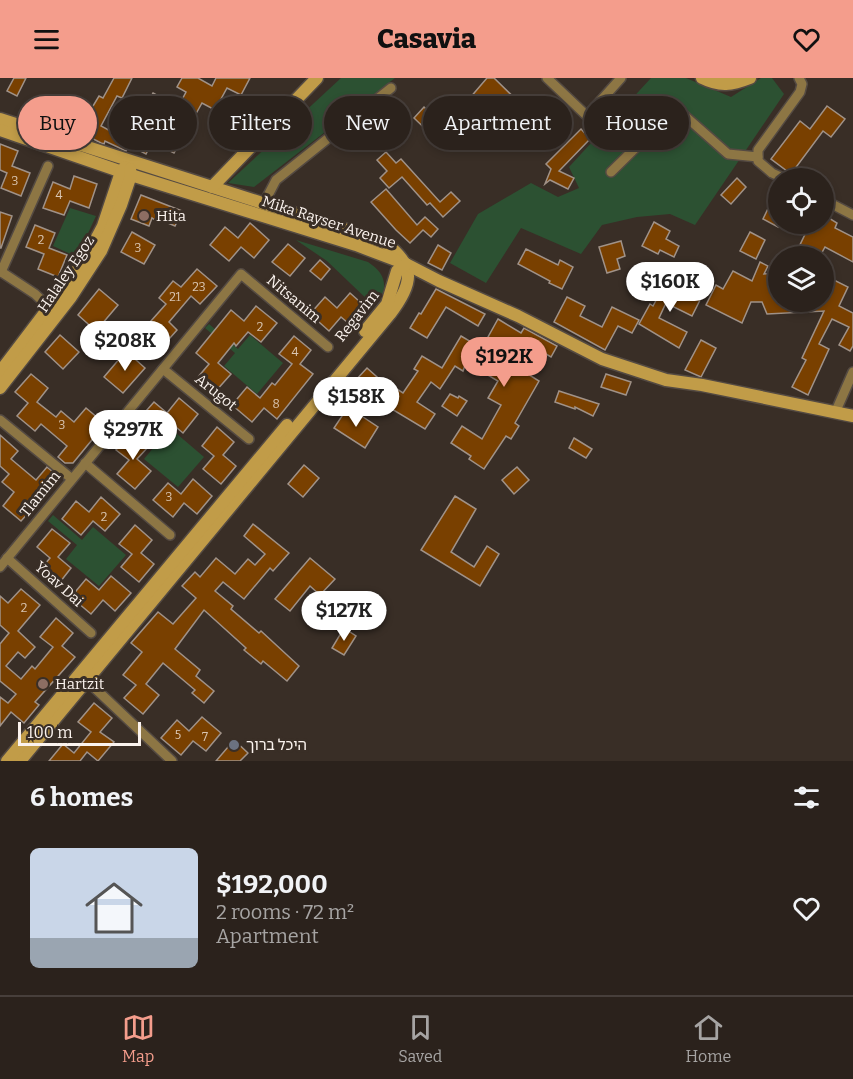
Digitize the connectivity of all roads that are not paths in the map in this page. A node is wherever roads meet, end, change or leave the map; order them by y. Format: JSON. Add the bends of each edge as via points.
{"nodes":[{"id":1,"x":317,"y":78,"type":"edge"},
{"id":2,"x":548,"y":78,"type":"edge"},
{"id":3,"x":621,"y":78,"type":"edge"},
{"id":4,"x":702,"y":78,"type":"edge"},
{"id":5,"x":750,"y":78,"type":"edge"},
{"id":6,"x":800,"y":78,"type":"edge"},
{"id":7,"x":391,"y":88,"type":"dead end"},
{"id":8,"x":0,"y":119,"type":"edge"},
{"id":9,"x":0,"y":130,"type":"edge"},
{"id":10,"x":758,"y":157,"type":"junction"},
{"id":11,"x":130,"y":162,"type":"junction"},
{"id":12,"x":48,"y":166,"type":"dead end"},
{"id":13,"x":768,"y":170,"type":"edge"},
{"id":14,"x":611,"y":172,"type":"dead end"},
{"id":15,"x":126,"y":173,"type":"junction"},
{"id":16,"x":212,"y":187,"type":"junction"},
{"id":17,"x":264,"y":204,"type":"junction"},
{"id":18,"x":834,"y":205,"type":"edge"},
{"id":19,"x":853,"y":215,"type":"edge"},
{"id":20,"x":376,"y":253,"type":"junction"},
{"id":21,"x":406,"y":264,"type":"junction"},
{"id":22,"x":1,"y":272,"type":"edge"},
{"id":23,"x":241,"y":274,"type":"joint"},
{"id":24,"x":395,"y":278,"type":"junction"},
{"id":25,"x":54,"y":311,"type":"junction"},
{"id":26,"x":328,"y":347,"type":"dead end"},
{"id":27,"x":163,"y":369,"type":"junction"},
{"id":28,"x":0,"y":372,"type":"edge"},
{"id":29,"x":853,"y":372,"type":"edge"},
{"id":30,"x":0,"y":388,"type":"edge"},
{"id":31,"x":835,"y":413,"type":"junction"},
{"id":32,"x":853,"y":416,"type":"edge"},
{"id":33,"x":0,"y":420,"type":"edge"},
{"id":34,"x":249,"y":439,"type":"dead end"},
{"id":35,"x":85,"y":464,"type":"junction"},
{"id":36,"x":72,"y":479,"type":"junction"},
{"id":37,"x":170,"y":535,"type":"dead end"},
{"id":38,"x":7,"y":558,"type":"junction"},
{"id":39,"x":0,"y":567,"type":"edge"},
{"id":40,"x":92,"y":633,"type":"dead end"},
{"id":41,"x":84,"y":678,"type":"junction"},
{"id":42,"x":8,"y":761,"type":"edge"},
{"id":43,"x":20,"y":761,"type":"edge"},
{"id":44,"x":172,"y":761,"type":"edge"}],
"edges":[{"from":1,"to":16,"type":"street"},
{"from":2,"to":3,"type":"street","via":[[587,116]]},
{"from":4,"to":5,"type":"street","via":[[715,85],[736,84]]},
{"from":6,"to":10,"type":"street","via":[[800,92],[758,150]]},
{"from":7,"to":17,"type":"street","via":[[276,180]]},
{"from":8,"to":11,"type":"street","name":"Mika Rayser Avenue"},
{"from":9,"to":15,"type":"street","name":"Mika Rayser Avenue"},
{"from":10,"to":13,"type":"street"},
{"from":10,"to":14,"type":"street","via":[[728,154],[676,108]]},
{"from":11,"to":15,"type":"street","name":"Halaley Egoz"},
{"from":11,"to":16,"type":"street","name":"Mika Rayser Avenue"},
{"from":12,"to":22,"type":"street"},
{"from":15,"to":20,"type":"street","name":"Mika Rayser Avenue"},
{"from":15,"to":25,"type":"street","name":"Halaley Egoz","via":[[98,238]]},
{"from":16,"to":17,"type":"street","name":"Mika Rayser Avenue"},
{"from":17,"to":21,"type":"street","name":"Mika Rayser Avenue","via":[[384,243],[398,252]]},
{"from":18,"to":19,"type":"street"},
{"from":20,"to":21,"type":"street","name":"Mika Rayser Avenue"},
{"from":20,"to":24,"type":"street"},
{"from":21,"to":24,"type":"street","name":"Regavim"},
{"from":21,"to":31,"type":"street","via":[[602,359],[666,380]]},
{"from":21,"to":41,"type":"street","name":"Regavim","via":[[408,287],[395,307]]},
{"from":22,"to":25,"type":"street"},
{"from":23,"to":26,"type":"street","name":"Nitsanim"},
{"from":23,"to":27,"type":"street","name":"Tlamim"},
{"from":24,"to":41,"type":"street","name":"Regavim","via":[[391,298],[381,312]]},
{"from":25,"to":28,"type":"street","name":"Halaley Egoz"},
{"from":25,"to":30,"type":"street","name":"Halaley Egoz"},
{"from":27,"to":34,"type":"street","name":"Arugot"},
{"from":27,"to":35,"type":"street","name":"Tlamim"},
{"from":29,"to":31,"type":"street"},
{"from":31,"to":32,"type":"street"},
{"from":33,"to":36,"type":"street"},
{"from":35,"to":36,"type":"street","name":"Tlamim"},
{"from":35,"to":37,"type":"street"},
{"from":36,"to":38,"type":"street","name":"Tlamim"},
{"from":38,"to":39,"type":"street","name":"Tlamim"},
{"from":38,"to":40,"type":"street","name":"Yoav Dai"},
{"from":41,"to":42,"type":"street","name":"Regavim"},
{"from":41,"to":43,"type":"street","name":"Regavim"},
{"from":41,"to":44,"type":"street"}]}
